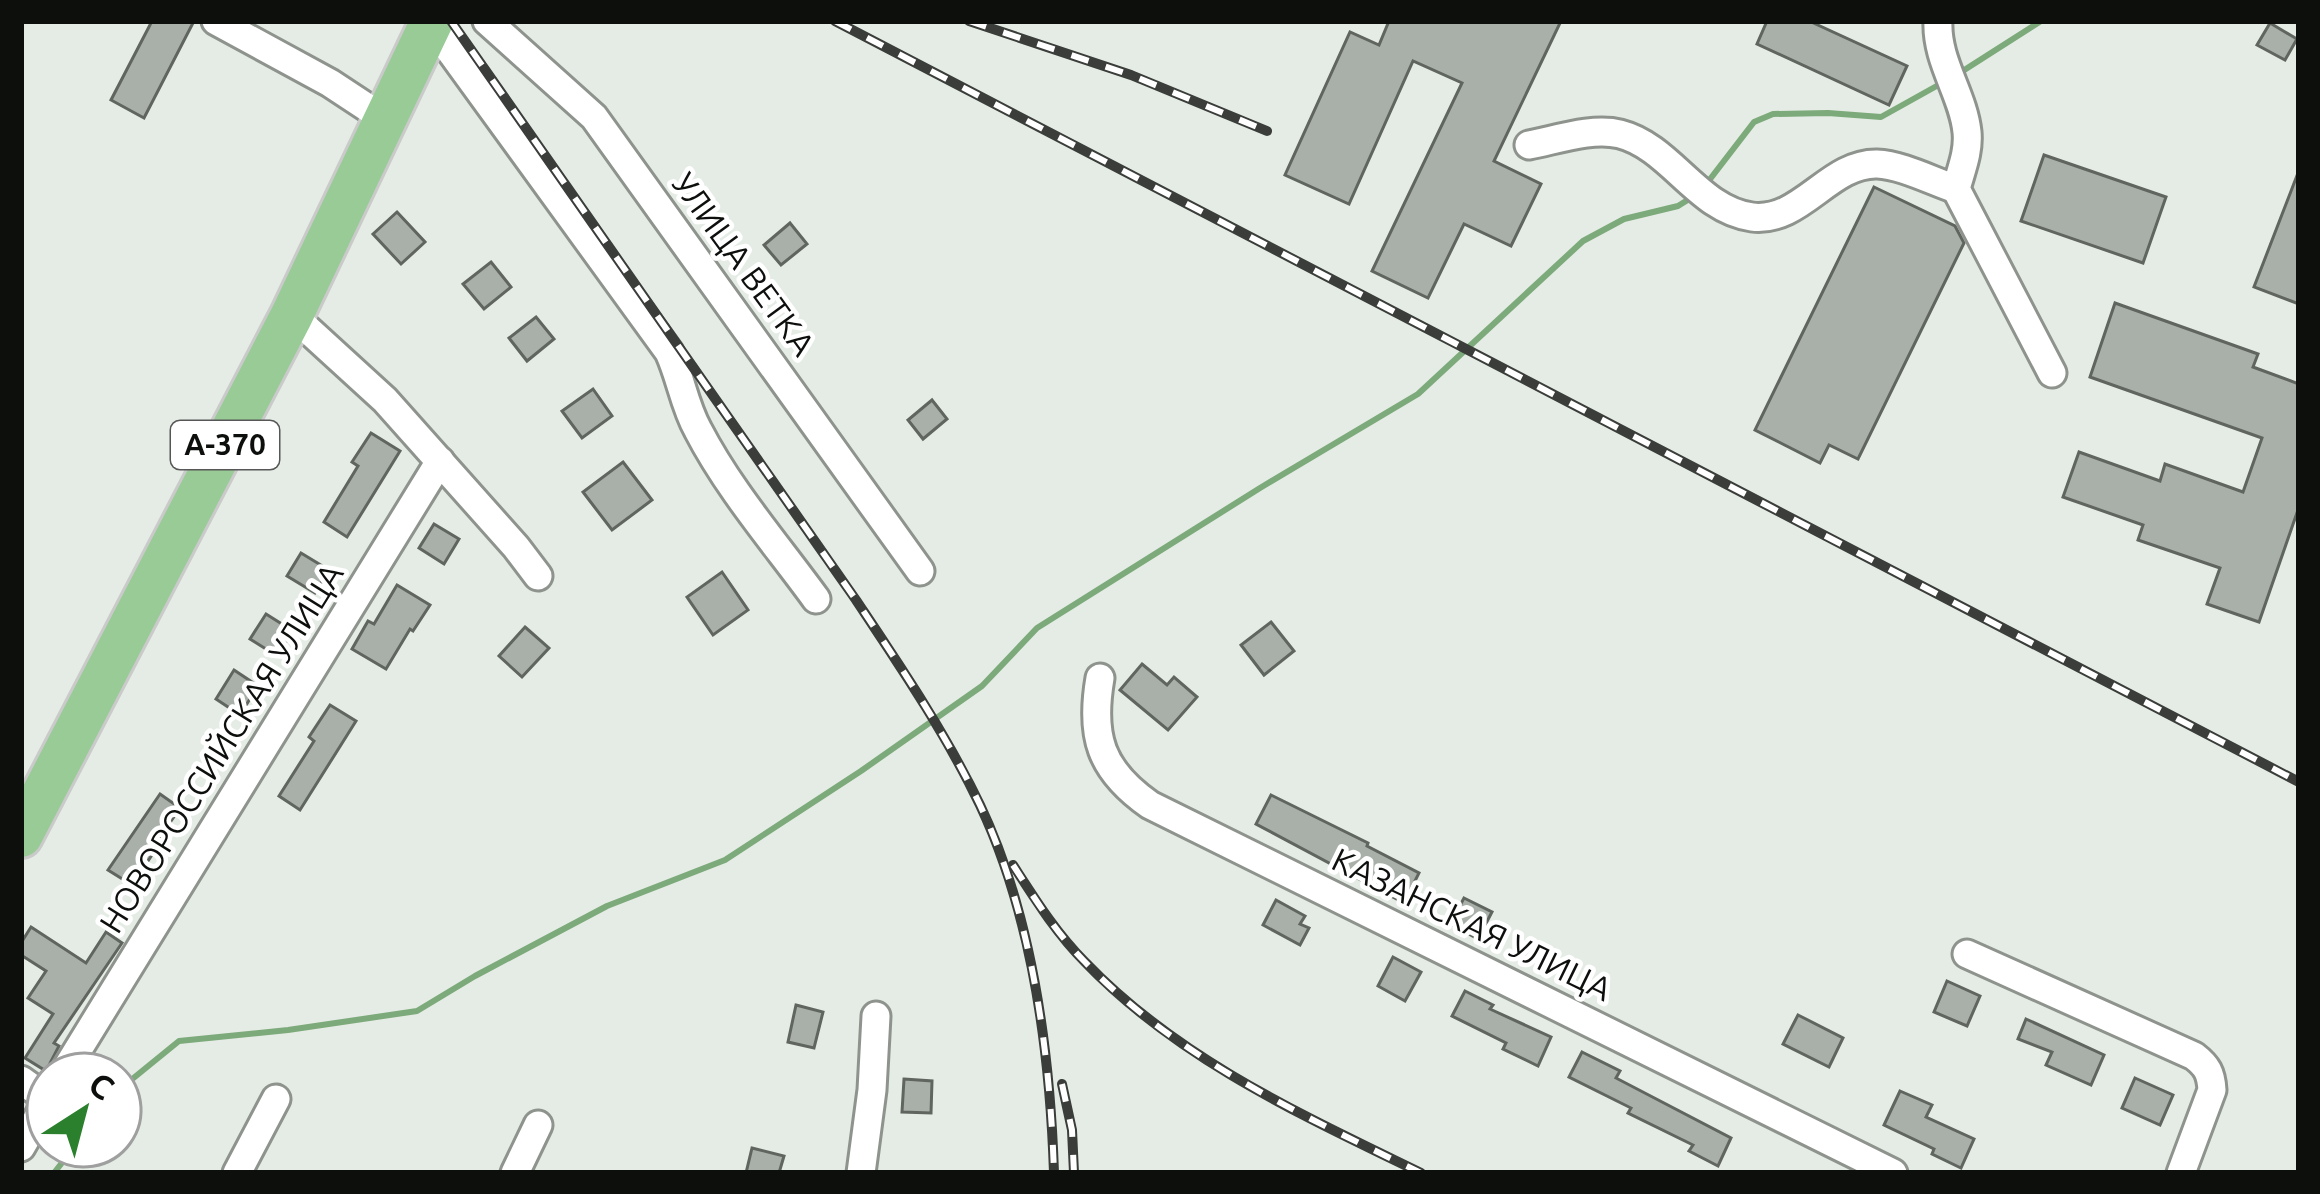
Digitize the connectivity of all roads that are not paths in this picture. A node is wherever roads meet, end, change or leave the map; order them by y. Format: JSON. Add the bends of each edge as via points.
{"nodes":[{"id":1,"x":216,"y":21,"type":"edge"},
{"id":2,"x":487,"y":21,"type":"edge"},
{"id":3,"x":1938,"y":21,"type":"edge"},
{"id":4,"x":426,"y":30,"type":"edge"},
{"id":5,"x":374,"y":112,"type":"junction"},
{"id":6,"x":1528,"y":145,"type":"dead end"},
{"id":7,"x":1956,"y":189,"type":"junction"},
{"id":8,"x":292,"y":315,"type":"junction"},
{"id":9,"x":2052,"y":373,"type":"dead end"},
{"id":10,"x":440,"y":460,"type":"junction"},
{"id":11,"x":920,"y":571,"type":"dead end"},
{"id":12,"x":538,"y":576,"type":"dead end"},
{"id":13,"x":816,"y":599,"type":"dead end"},
{"id":14,"x":1100,"y":678,"type":"dead end"},
{"id":15,"x":21,"y":781,"type":"edge"},
{"id":16,"x":21,"y":836,"type":"edge"},
{"id":17,"x":1966,"y":954,"type":"dead end"},
{"id":18,"x":876,"y":1016,"type":"dead end"},
{"id":19,"x":78,"y":1050,"type":"edge"},
{"id":20,"x":276,"y":1099,"type":"dead end"},
{"id":21,"x":538,"y":1125,"type":"dead end"},
{"id":22,"x":238,"y":1173,"type":"edge"},
{"id":23,"x":514,"y":1173,"type":"edge"},
{"id":24,"x":860,"y":1173,"type":"edge"},
{"id":25,"x":1893,"y":1173,"type":"edge"},
{"id":26,"x":2181,"y":1173,"type":"edge"}],
"edges":[{"from":1,"to":5,"type":"street"},
{"from":2,"to":11,"type":"street","name":"УЛИЦА ВЕТКА","via":[[595,117]]},
{"from":3,"to":7,"type":"street","via":[[1967,131]]},
{"from":4,"to":5,"type":"highway","number":"А-370"},
{"from":4,"to":8,"type":"highway","number":"А-370"},
{"from":4,"to":13,"type":"street","via":[[669,352],[698,432]]},
{"from":5,"to":15,"type":"highway","number":"А-370"},
{"from":6,"to":7,"type":"street","via":[[1619,134],[1750,217],[1780,214],[1874,164]]},
{"from":7,"to":9,"type":"street"},
{"from":8,"to":10,"type":"street"},
{"from":8,"to":16,"type":"highway","number":"А-370"},
{"from":10,"to":12,"type":"street"},
{"from":10,"to":19,"type":"street","name":"НОВОРОССИЙСКАЯ УЛИЦА"},
{"from":14,"to":25,"type":"street","name":"КАЗАНСКАЯ УЛИЦА","via":[[1094,713],[1102,747],[1131,792],[1150,805]]},
{"from":17,"to":26,"type":"street","via":[[2206,1065],[2212,1090]]},
{"from":18,"to":24,"type":"street"},
{"from":20,"to":22,"type":"street"},
{"from":21,"to":23,"type":"street"}]}
